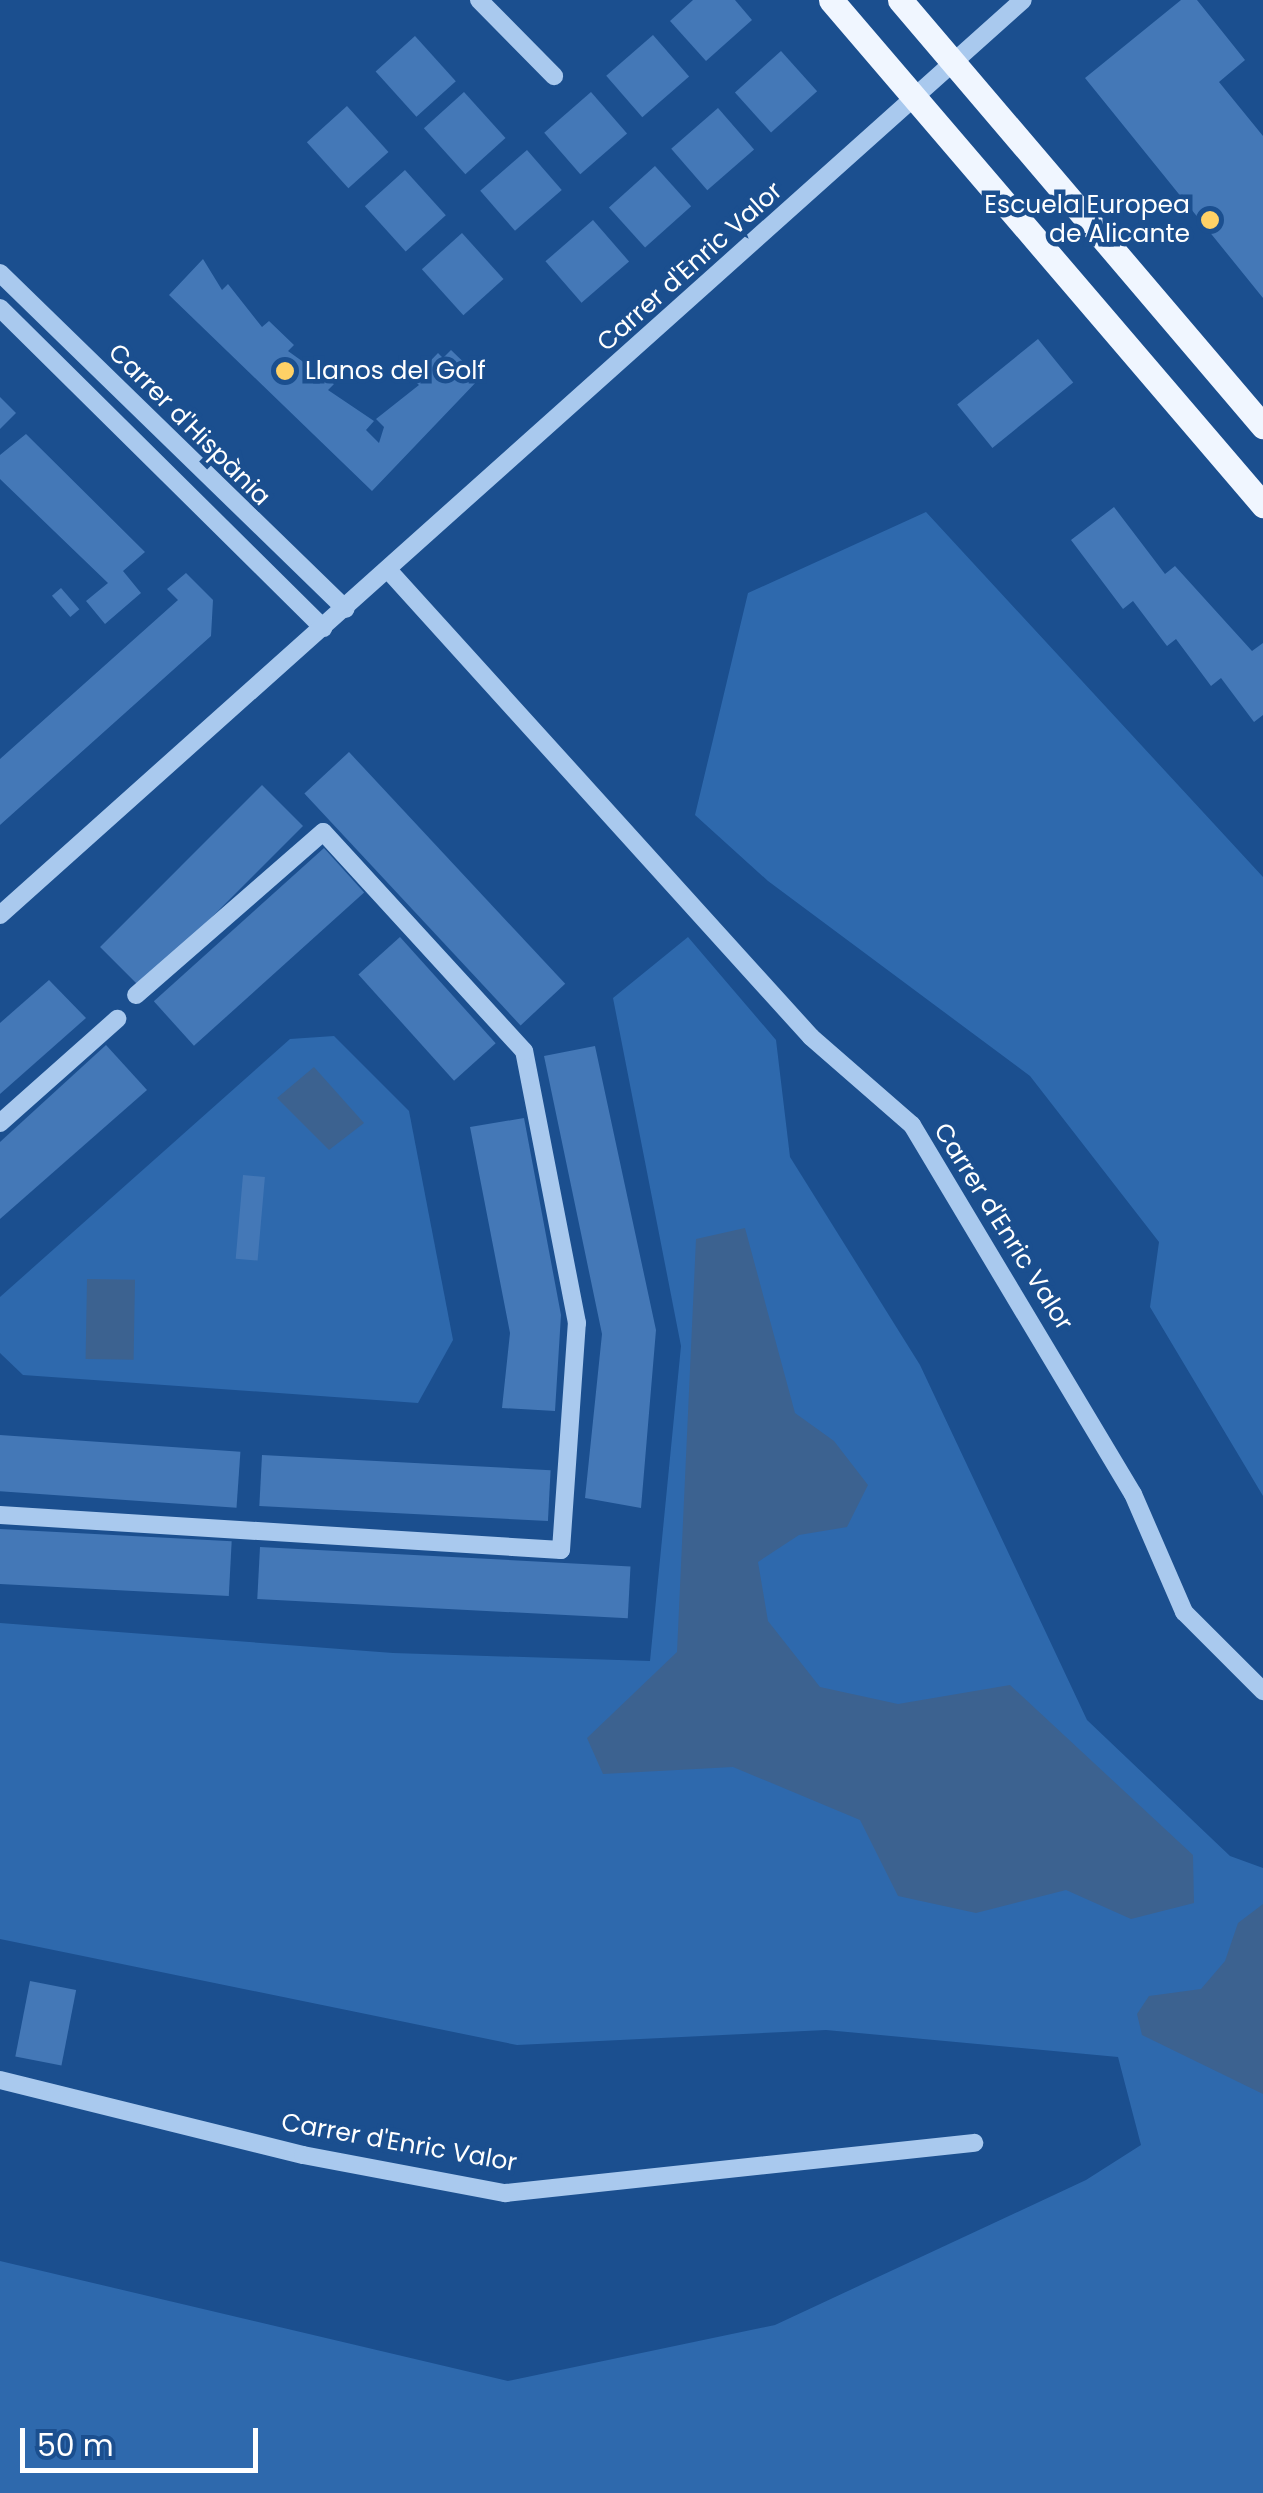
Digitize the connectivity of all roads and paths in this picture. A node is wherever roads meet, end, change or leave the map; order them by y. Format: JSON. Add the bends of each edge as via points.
{"nodes":[{"id":1,"x":479,"y":0,"type":"edge"},
{"id":2,"x":832,"y":0,"type":"edge"},
{"id":3,"x":900,"y":0,"type":"edge"},
{"id":4,"x":1023,"y":0,"type":"edge"},
{"id":5,"x":955,"y":64,"type":"junction"},
{"id":6,"x":554,"y":76,"type":"dead end"},
{"id":7,"x":916,"y":98,"type":"junction"},
{"id":8,"x":0,"y":274,"type":"edge"},
{"id":9,"x":0,"y":308,"type":"edge"},
{"id":10,"x":1263,"y":426,"type":"edge"},
{"id":11,"x":1263,"y":505,"type":"edge"},
{"id":12,"x":390,"y":572,"type":"junction"},
{"id":13,"x":346,"y":609,"type":"junction"},
{"id":14,"x":323,"y":628,"type":"junction"},
{"id":15,"x":0,"y":914,"type":"edge"},
{"id":16,"x":136,"y":996,"type":"dead end"},
{"id":17,"x":117,"y":1019,"type":"dead end"},
{"id":18,"x":0,"y":1123,"type":"edge"},
{"id":19,"x":0,"y":1515,"type":"edge"},
{"id":20,"x":1263,"y":1691,"type":"edge"},
{"id":21,"x":0,"y":2080,"type":"edge"},
{"id":22,"x":974,"y":2143,"type":"dead end"}],
"edges":[{"from":1,"to":6,"type":"street"},
{"from":2,"to":7,"type":"main road"},
{"from":3,"to":5,"type":"main road"},
{"from":4,"to":5,"type":"street","name":"Carrer d'Enric Valor"},
{"from":5,"to":7,"type":"street","name":"Carrer d'Enric Valor"},
{"from":5,"to":10,"type":"main road"},
{"from":7,"to":11,"type":"main road"},
{"from":7,"to":12,"type":"street","name":"Carrer d'Enric Valor"},
{"from":8,"to":13,"type":"street","name":"Carrer d'Hispània"},
{"from":9,"to":14,"type":"street","name":"Carrer d'Hispània"},
{"from":12,"to":13,"type":"street","name":"Carrer d'Enric Valor"},
{"from":12,"to":20,"type":"street","name":"Carrer d'Enric Valor","via":[[811,1037],[912,1126],[1134,1494],[1184,1612]]},
{"from":13,"to":14,"type":"street","name":"Carrer d'Enric Valor"},
{"from":14,"to":15,"type":"street","name":"Carrer d'Enric Valor"},
{"from":16,"to":19,"type":"street","via":[[322,832],[524,1051],[577,1323],[561,1550]]},
{"from":17,"to":18,"type":"street"},
{"from":21,"to":22,"type":"street","name":"Carrer d'Enric Valor","via":[[304,2154],[505,2192]]}]}
